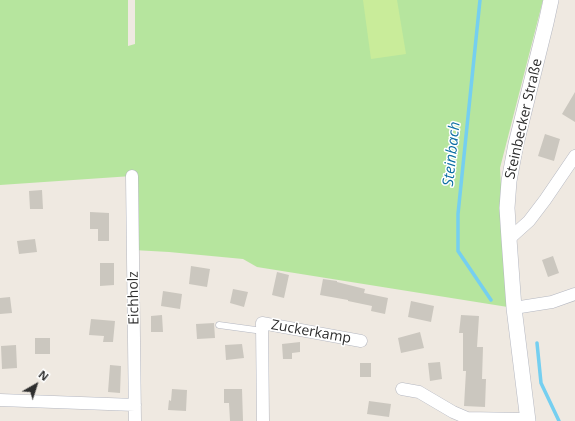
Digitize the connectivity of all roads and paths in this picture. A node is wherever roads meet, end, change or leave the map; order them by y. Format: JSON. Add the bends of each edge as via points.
{"nodes":[{"id":1,"x":551,"y":0,"type":"edge"},
{"id":2,"x":575,"y":156,"type":"edge"},
{"id":3,"x":132,"y":176,"type":"dead end"},
{"id":4,"x":509,"y":239,"type":"junction"},
{"id":5,"x":575,"y":294,"type":"edge"},
{"id":6,"x":514,"y":308,"type":"junction"},
{"id":7,"x":219,"y":325,"type":"dead end"},
{"id":8,"x":262,"y":331,"type":"junction"},
{"id":9,"x":361,"y":341,"type":"dead end"},
{"id":10,"x":402,"y":389,"type":"dead end"},
{"id":11,"x":0,"y":400,"type":"edge"},
{"id":12,"x":135,"y":405,"type":"junction"},
{"id":13,"x":528,"y":420,"type":"edge"},
{"id":14,"x":135,"y":421,"type":"edge"},
{"id":15,"x":263,"y":421,"type":"edge"}],
"edges":[{"from":1,"to":4,"type":"street","name":"Steinbecker Straße","via":[[509,181]]},
{"from":2,"to":4,"type":"street","via":[[529,221]]},
{"from":3,"to":12,"type":"street","name":"Eichholz"},
{"from":4,"to":6,"type":"street","name":"Steinbecker Straße"},
{"from":5,"to":6,"type":"street","via":[[552,302]]},
{"from":6,"to":13,"type":"street","name":"Steinbecker Straße"},
{"from":7,"to":8,"type":"lane"},
{"from":8,"to":9,"type":"street","name":"Zuckerkamp","via":[[262,323]]},
{"from":8,"to":15,"type":"street","name":"Zuckerkamp"},
{"from":10,"to":13,"type":"street","name":"Steinbecker Straße","via":[[419,392],[467,418]]},
{"from":11,"to":12,"type":"street"},
{"from":12,"to":14,"type":"street","name":"Eichholz"}]}
